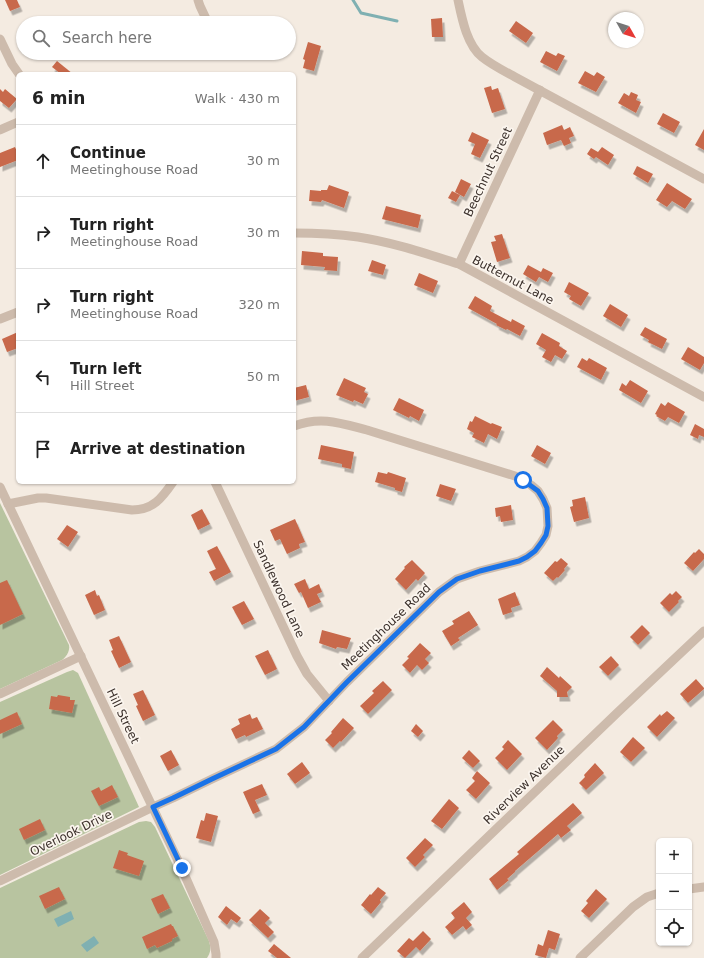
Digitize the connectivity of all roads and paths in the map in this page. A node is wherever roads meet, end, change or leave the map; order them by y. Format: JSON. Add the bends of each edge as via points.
{"nodes":[{"id":1,"x":198,"y":0,"type":"edge"},
{"id":2,"x":458,"y":0,"type":"edge"},
{"id":3,"x":205,"y":16,"type":"edge"},
{"id":4,"x":0,"y":39,"type":"edge"},
{"id":5,"x":17,"y":72,"type":"edge"},
{"id":6,"x":540,"y":90,"type":"junction"},
{"id":7,"x":16,"y":123,"type":"edge"},
{"id":8,"x":0,"y":130,"type":"edge"},
{"id":9,"x":704,"y":179,"type":"edge"},
{"id":10,"x":296,"y":233,"type":"edge"},
{"id":11,"x":459,"y":264,"type":"junction"},
{"id":12,"x":16,"y":313,"type":"edge"},
{"id":13,"x":0,"y":319,"type":"edge"},
{"id":14,"x":704,"y":398,"type":"edge"},
{"id":15,"x":296,"y":425,"type":"edge"},
{"id":16,"x":172,"y":484,"type":"edge"},
{"id":17,"x":216,"y":484,"type":"edge"},
{"id":18,"x":0,"y":488,"type":"edge"},
{"id":19,"x":8,"y":504,"type":"junction"},
{"id":20,"x":704,"y":631,"type":"edge"},
{"id":21,"x":81,"y":656,"type":"junction"},
{"id":22,"x":0,"y":694,"type":"edge"},
{"id":23,"x":330,"y":701,"type":"junction"},
{"id":24,"x":153,"y":807,"type":"junction"},
{"id":25,"x":0,"y":881,"type":"edge"},
{"id":26,"x":704,"y":887,"type":"edge"},
{"id":27,"x":692,"y":889,"type":"edge"},
{"id":28,"x":656,"y":894,"type":"edge"},
{"id":29,"x":216,"y":958,"type":"edge"},
{"id":30,"x":362,"y":958,"type":"edge"},
{"id":31,"x":580,"y":958,"type":"edge"}],
"edges":[{"from":1,"to":3,"type":"street"},
{"from":2,"to":6,"type":"street","via":[[464,26],[472,45],[481,56]]},
{"from":4,"to":5,"type":"street"},
{"from":6,"to":9,"type":"street"},
{"from":6,"to":11,"type":"street","name":"Beechnut Street"},
{"from":7,"to":8,"type":"street"},
{"from":10,"to":11,"type":"street","name":"Butternut Lane","via":[[359,237]]},
{"from":11,"to":14,"type":"street","name":"Butternut Lane"},
{"from":12,"to":13,"type":"street"},
{"from":15,"to":23,"type":"street","name":"Meetinghouse Road","via":[[315,421],[342,423],[515,476],[538,491],[547,508],[546,535],[535,551],[519,561],[457,579],[439,592]]},
{"from":16,"to":19,"type":"street","via":[[156,503],[138,510],[46,498]]},
{"from":17,"to":23,"type":"street","name":"Sandlewood Lane","via":[[297,656],[307,674]]},
{"from":18,"to":19,"type":"street","name":"Hill Street"},
{"from":19,"to":21,"type":"street","name":"Hill Street"},
{"from":20,"to":30,"type":"street","name":"Riverview Avenue"},
{"from":21,"to":22,"type":"street"},
{"from":21,"to":24,"type":"street","name":"Hill Street"},
{"from":23,"to":24,"type":"street","name":"Meetinghouse Road","via":[[304,727],[276,749]]},
{"from":24,"to":25,"type":"street","name":"Overlook Drive"},
{"from":24,"to":29,"type":"street","name":"Hill Street","via":[[214,942]]},
{"from":26,"to":27,"type":"street"},
{"from":28,"to":31,"type":"street","via":[[633,907]]}]}
